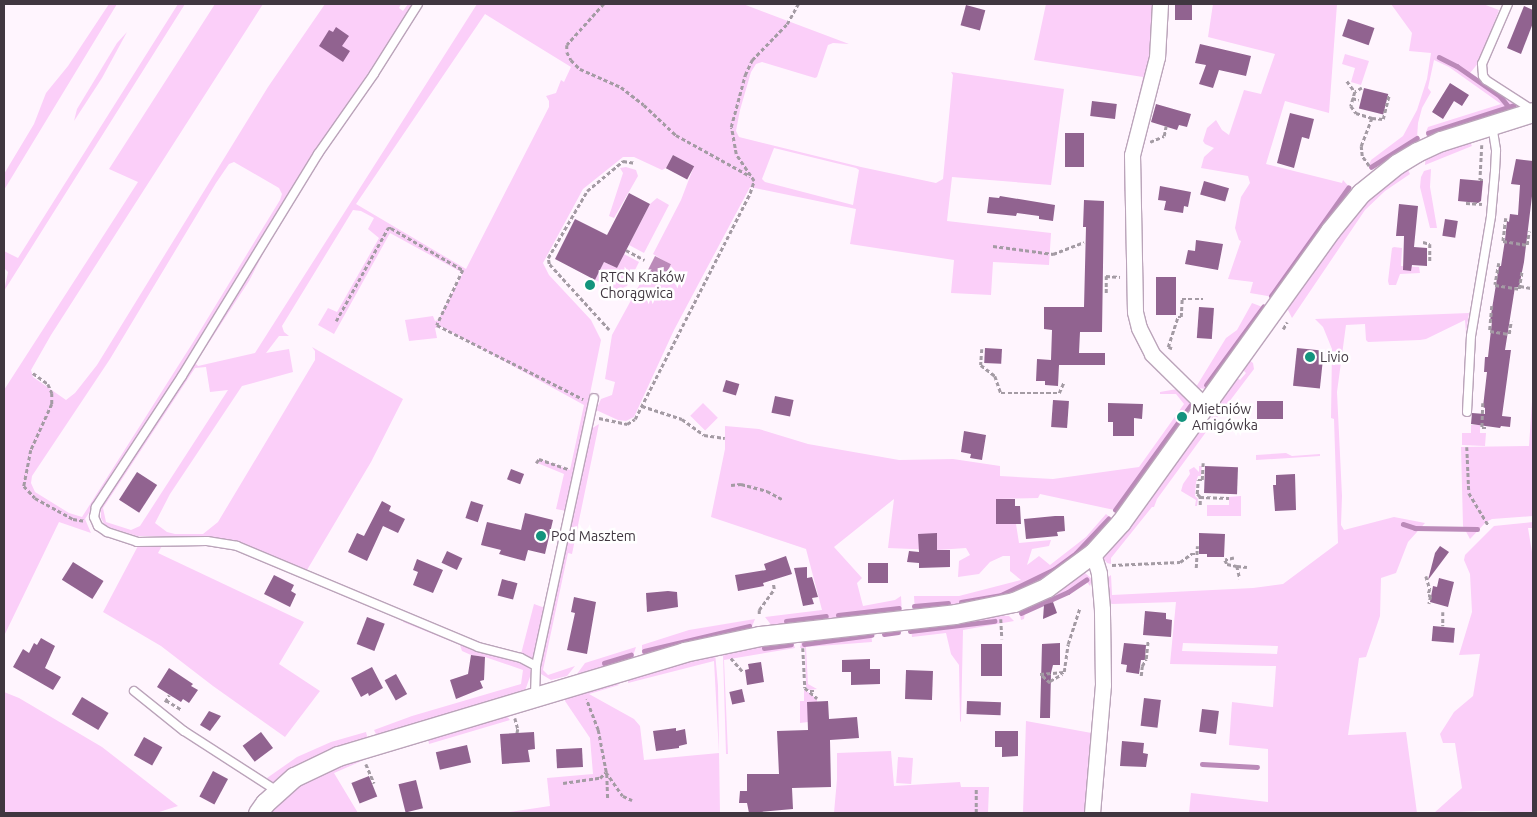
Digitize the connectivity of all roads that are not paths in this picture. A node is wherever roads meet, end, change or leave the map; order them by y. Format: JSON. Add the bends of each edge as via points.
{"nodes":[{"id":1,"x":418,"y":4,"type":"edge"},
{"id":2,"x":1160,"y":4,"type":"edge"},
{"id":3,"x":1508,"y":4,"type":"edge"},
{"id":4,"x":1533,"y":111,"type":"edge"},
{"id":5,"x":1492,"y":124,"type":"junction"},
{"id":6,"x":593,"y":401,"type":"road end"},
{"id":7,"x":1205,"y":406,"type":"junction"},
{"id":8,"x":1468,"y":412,"type":"dead end"},
{"id":9,"x":1094,"y":553,"type":"junction"},
{"id":10,"x":536,"y":666,"type":"junction"},
{"id":11,"x":134,"y":691,"type":"dead end"},
{"id":12,"x":535,"y":697,"type":"junction"},
{"id":13,"x":277,"y":791,"type":"junction"},
{"id":14,"x":258,"y":813,"type":"edge"},
{"id":15,"x":1092,"y":813,"type":"edge"}],
"edges":[{"from":1,"to":10,"type":"lane","via":[[318,154],[182,376],[96,507],[94,517],[106,532],[137,542],[207,541],[237,546],[478,647],[521,658]]},
{"from":2,"to":7,"type":"street","via":[[1157,57],[1132,155],[1135,312],[1152,354]]},
{"from":3,"to":4,"type":"lane","via":[[1482,64],[1483,76]]},
{"from":4,"to":5,"type":"street"},
{"from":5,"to":7,"type":"street","via":[[1417,152],[1396,164],[1361,193],[1330,231]]},
{"from":5,"to":8,"type":"lane","via":[[1495,171],[1491,216],[1471,336]]},
{"from":6,"to":10,"type":"lane"},
{"from":7,"to":9,"type":"street","via":[[1121,522]]},
{"from":9,"to":12,"type":"street","via":[[1047,587],[1000,606],[741,639],[684,652]]},
{"from":9,"to":15,"type":"street","via":[[1102,609],[1103,685]]},
{"from":10,"to":12,"type":"lane"},
{"from":11,"to":13,"type":"lane","via":[[184,731]]},
{"from":12,"to":13,"type":"street","via":[[338,756],[294,777]]},
{"from":13,"to":14,"type":"street"}]}
